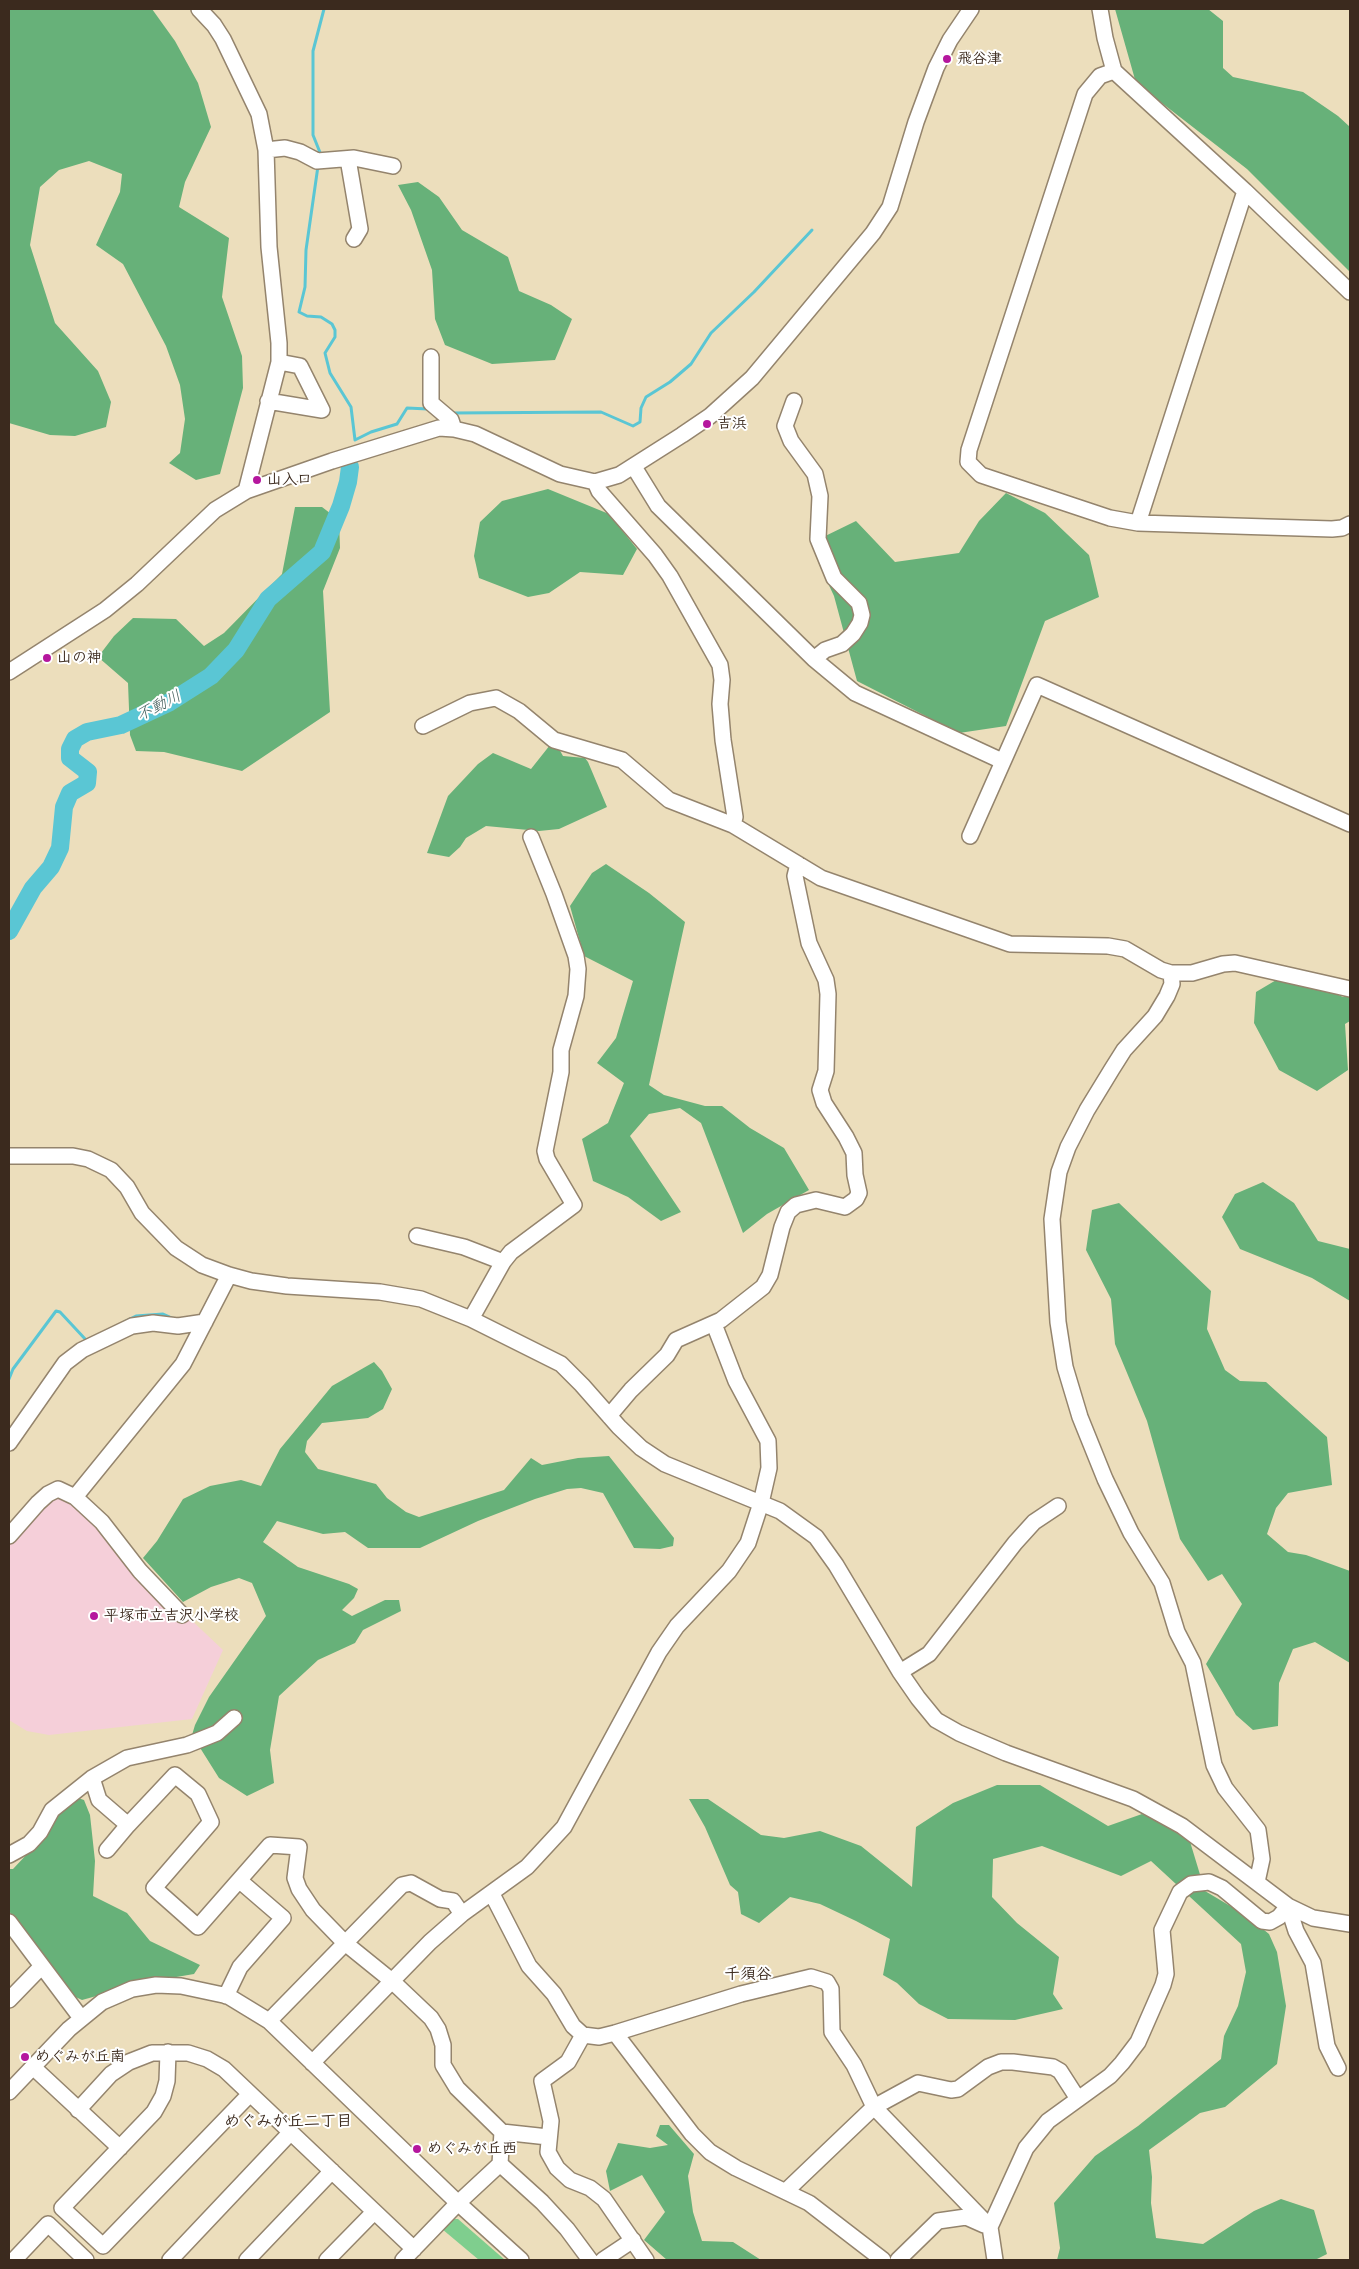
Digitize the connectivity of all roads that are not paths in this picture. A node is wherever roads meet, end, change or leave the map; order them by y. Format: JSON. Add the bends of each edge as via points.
{"nodes":[{"id":1,"x":200,"y":9,"type":"edge"},
{"id":2,"x":971,"y":9,"type":"edge"},
{"id":3,"x":1100,"y":9,"type":"edge"},
{"id":4,"x":1114,"y":71,"type":"junction"},
{"id":5,"x":266,"y":150,"type":"junction"},
{"id":6,"x":348,"y":159,"type":"junction"},
{"id":7,"x":393,"y":166,"type":"dead end"},
{"id":8,"x":1245,"y":190,"type":"junction"},
{"id":9,"x":354,"y":239,"type":"dead end"},
{"id":10,"x":1350,"y":292,"type":"edge"},
{"id":11,"x":431,"y":357,"type":"dead end"},
{"id":12,"x":279,"y":362,"type":"junction"},
{"id":13,"x":268,"y":401,"type":"junction"},
{"id":14,"x":794,"y":401,"type":"dead end"},
{"id":15,"x":454,"y":429,"type":"junction"},
{"id":16,"x":634,"y":467,"type":"junction"},
{"id":17,"x":595,"y":482,"type":"junction"},
{"id":18,"x":246,"y":491,"type":"junction"},
{"id":19,"x":1138,"y":523,"type":"junction"},
{"id":20,"x":1350,"y":524,"type":"edge"},
{"id":21,"x":814,"y":659,"type":"junction"},
{"id":22,"x":11,"y":668,"type":"edge"},
{"id":23,"x":423,"y":726,"type":"dead end"},
{"id":24,"x":1002,"y":761,"type":"junction"},
{"id":25,"x":1350,"y":824,"type":"edge"},
{"id":26,"x":733,"y":825,"type":"junction"},
{"id":27,"x":970,"y":836,"type":"dead end"},
{"id":28,"x":531,"y":837,"type":"dead end"},
{"id":29,"x":798,"y":864,"type":"junction"},
{"id":30,"x":1171,"y":973,"type":"junction"},
{"id":31,"x":1350,"y":989,"type":"edge"},
{"id":32,"x":9,"y":1156,"type":"edge"},
{"id":33,"x":417,"y":1236,"type":"dead end"},
{"id":34,"x":503,"y":1262,"type":"junction"},
{"id":35,"x":229,"y":1275,"type":"junction"},
{"id":36,"x":471,"y":1319,"type":"junction"},
{"id":37,"x":205,"y":1322,"type":"junction"},
{"id":38,"x":714,"y":1324,"type":"junction"},
{"id":39,"x":609,"y":1416,"type":"junction"},
{"id":40,"x":9,"y":1443,"type":"edge"},
{"id":41,"x":75,"y":1497,"type":"junction"},
{"id":42,"x":761,"y":1503,"type":"junction"},
{"id":43,"x":1058,"y":1506,"type":"dead end"},
{"id":44,"x":9,"y":1536,"type":"edge"},
{"id":45,"x":182,"y":1615,"type":"dead end"},
{"id":46,"x":900,"y":1672,"type":"junction"},
{"id":47,"x":234,"y":1718,"type":"dead end"},
{"id":48,"x":92,"y":1778,"type":"junction"},
{"id":49,"x":128,"y":1825,"type":"junction"},
{"id":50,"x":107,"y":1850,"type":"dead end"},
{"id":51,"x":9,"y":1855,"type":"edge"},
{"id":52,"x":240,"y":1880,"type":"junction"},
{"id":53,"x":1257,"y":1882,"type":"junction"},
{"id":54,"x":492,"y":1894,"type":"junction"},
{"id":55,"x":1288,"y":1906,"type":"junction"},
{"id":56,"x":462,"y":1914,"type":"junction"},
{"id":57,"x":9,"y":1922,"type":"edge"},
{"id":58,"x":1350,"y":1924,"type":"edge"},
{"id":59,"x":345,"y":1943,"type":"junction"},
{"id":60,"x":41,"y":1967,"type":"junction"},
{"id":61,"x":392,"y":1981,"type":"junction"},
{"id":62,"x":226,"y":1996,"type":"junction"},
{"id":63,"x":9,"y":2000,"type":"edge"},
{"id":64,"x":81,"y":2018,"type":"junction"},
{"id":65,"x":269,"y":2021,"type":"junction"},
{"id":66,"x":615,"y":2033,"type":"junction"},
{"id":67,"x":583,"y":2035,"type":"junction"},
{"id":68,"x":168,"y":2052,"type":"junction"},
{"id":69,"x":312,"y":2063,"type":"junction"},
{"id":70,"x":33,"y":2067,"type":"junction"},
{"id":71,"x":1338,"y":2068,"type":"dead end"},
{"id":72,"x":9,"y":2092,"type":"edge"},
{"id":73,"x":250,"y":2094,"type":"junction"},
{"id":74,"x":1078,"y":2099,"type":"junction"},
{"id":75,"x":874,"y":2107,"type":"junction"},
{"id":76,"x":78,"y":2110,"type":"junction"},
{"id":77,"x":291,"y":2132,"type":"junction"},
{"id":78,"x":502,"y":2132,"type":"junction"},
{"id":79,"x":548,"y":2137,"type":"junction"},
{"id":80,"x":120,"y":2148,"type":"junction"},
{"id":81,"x":500,"y":2164,"type":"junction"},
{"id":82,"x":332,"y":2171,"type":"junction"},
{"id":83,"x":786,"y":2191,"type":"junction"},
{"id":84,"x":458,"y":2203,"type":"junction"},
{"id":85,"x":374,"y":2212,"type":"junction"},
{"id":86,"x":990,"y":2227,"type":"junction"},
{"id":87,"x":633,"y":2240,"type":"junction"},
{"id":88,"x":408,"y":2255,"type":"edge"},
{"id":89,"x":14,"y":2260,"type":"edge"},
{"id":90,"x":86,"y":2260,"type":"edge"},
{"id":91,"x":170,"y":2260,"type":"edge"},
{"id":92,"x":247,"y":2260,"type":"edge"},
{"id":93,"x":327,"y":2260,"type":"edge"},
{"id":94,"x":521,"y":2260,"type":"edge"},
{"id":95,"x":590,"y":2260,"type":"edge"},
{"id":96,"x":603,"y":2260,"type":"edge"},
{"id":97,"x":646,"y":2260,"type":"edge"},
{"id":98,"x":883,"y":2260,"type":"edge"},
{"id":99,"x":898,"y":2260,"type":"edge"},
{"id":100,"x":995,"y":2260,"type":"edge"}],
"edges":[{"from":1,"to":5,"type":"street","via":[[222,39],[259,114]]},
{"from":2,"to":16,"type":"street","via":[[936,68],[890,207],[873,233],[752,378],[710,416]]},
{"from":3,"to":4,"type":"street"},
{"from":4,"to":8,"type":"street"},
{"from":4,"to":19,"type":"street","via":[[1100,76],[1085,94],[969,450],[968,462],[981,475],[1110,518]]},
{"from":5,"to":6,"type":"street","via":[[293,150],[317,161]]},
{"from":5,"to":12,"type":"street","via":[[269,247]]},
{"from":6,"to":7,"type":"street"},
{"from":6,"to":9,"type":"street","via":[[360,229]]},
{"from":8,"to":10,"type":"street"},
{"from":8,"to":19,"type":"street"},
{"from":11,"to":15,"type":"street","via":[[431,403],[451,420]]},
{"from":12,"to":13,"type":"street"},
{"from":12,"to":13,"type":"street","via":[[300,366],[322,410]]},
{"from":13,"to":18,"type":"street"},
{"from":14,"to":21,"type":"street","via":[[785,426],[815,474],[820,496],[818,539],[834,578],[859,603],[862,615],[853,634]]},
{"from":15,"to":17,"type":"street","via":[[475,434],[560,474]]},
{"from":15,"to":18,"type":"street","via":[[427,431]]},
{"from":16,"to":17,"type":"street"},
{"from":16,"to":21,"type":"street","via":[[658,506]]},
{"from":17,"to":26,"type":"street","via":[[670,576],[720,665],[720,704],[735,817]]},
{"from":18,"to":22,"type":"street","via":[[215,510],[105,610]]},
{"from":19,"to":20,"type":"street","via":[[1332,529]]},
{"from":21,"to":24,"type":"street","via":[[855,693]]},
{"from":23,"to":26,"type":"street","via":[[470,703],[496,698],[519,711],[554,740],[622,760],[669,800]]},
{"from":24,"to":25,"type":"street","via":[[1037,685]]},
{"from":24,"to":27,"type":"street"},
{"from":26,"to":29,"type":"street"},
{"from":28,"to":34,"type":"street","via":[[554,894],[578,969],[576,996],[561,1050],[561,1072],[545,1151],[574,1205],[521,1243]]},
{"from":29,"to":30,"type":"street","via":[[851,890],[1010,944],[1125,949]]},
{"from":29,"to":38,"type":"street","via":[[795,876],[809,943],[826,980],[828,994],[826,1071],[820,1090],[824,1103],[854,1153],[859,1193],[845,1207],[816,1200],[796,1205],[788,1212],[770,1275],[763,1287]]},
{"from":30,"to":31,"type":"street","via":[[1192,973],[1234,963]]},
{"from":30,"to":53,"type":"street","via":[[1172,984],[1167,996],[1112,1069],[1087,1110],[1058,1172],[1052,1219],[1058,1322],[1065,1367],[1084,1426],[1131,1533],[1162,1583],[1177,1632],[1193,1663],[1214,1765],[1224,1788],[1258,1830],[1262,1859]]},
{"from":32,"to":35,"type":"street","via":[[73,1156],[111,1170],[128,1187],[142,1213],[176,1248],[202,1265]]},
{"from":33,"to":34,"type":"street"},
{"from":34,"to":36,"type":"street"},
{"from":35,"to":36,"type":"street","via":[[278,1285],[380,1292],[421,1299]]},
{"from":35,"to":37,"type":"street"},
{"from":36,"to":39,"type":"street","via":[[561,1364]]},
{"from":37,"to":40,"type":"street","via":[[178,1326],[153,1323],[132,1326],[82,1350],[65,1364]]},
{"from":37,"to":41,"type":"street","via":[[183,1364]]},
{"from":38,"to":39,"type":"street","via":[[676,1340],[667,1355]]},
{"from":38,"to":42,"type":"street","via":[[736,1382],[768,1441],[769,1468]]},
{"from":39,"to":42,"type":"street","via":[[641,1448],[664,1464]]},
{"from":41,"to":44,"type":"street","via":[[58,1489],[48,1494]]},
{"from":41,"to":45,"type":"street","via":[[102,1522],[140,1571]]},
{"from":42,"to":46,"type":"street","via":[[780,1511],[816,1538],[836,1565]]},
{"from":42,"to":54,"type":"street","via":[[748,1543],[729,1571],[658,1652],[564,1827],[528,1867]]},
{"from":43,"to":46,"type":"street","via":[[1034,1522],[929,1654]]},
{"from":46,"to":53,"type":"street","via":[[936,1720],[1006,1754],[1133,1800],[1182,1826]]},
{"from":47,"to":48,"type":"street","via":[[217,1733],[187,1745],[127,1758]]},
{"from":48,"to":49,"type":"street","via":[[99,1800]]},
{"from":48,"to":51,"type":"street","via":[[52,1810],[29,1844]]},
{"from":49,"to":50,"type":"street"},
{"from":49,"to":52,"type":"street","via":[[175,1774],[198,1794],[211,1822],[154,1888],[198,1927]]},
{"from":52,"to":59,"type":"street","via":[[270,1845],[299,1847],[294,1878],[299,1889],[313,1910]]},
{"from":52,"to":62,"type":"street","via":[[283,1918],[240,1967]]},
{"from":53,"to":55,"type":"street"},
{"from":54,"to":56,"type":"street"},
{"from":54,"to":67,"type":"street","via":[[529,1966]]},
{"from":55,"to":58,"type":"street","via":[[1314,1918]]},
{"from":55,"to":71,"type":"street","via":[[1296,1932],[1313,1963],[1327,2046]]},
{"from":55,"to":74,"type":"street","via":[[1279,1918],[1262,1921],[1222,1888],[1209,1882],[1190,1884],[1180,1892],[1162,1930],[1166,1974],[1163,1985],[1138,2042],[1110,2076]]},
{"from":56,"to":59,"type":"street","via":[[453,1901],[440,1899],[410,1883],[402,1885]]},
{"from":56,"to":61,"type":"street"},
{"from":57,"to":60,"type":"street"},
{"from":59,"to":61,"type":"street"},
{"from":59,"to":65,"type":"street"},
{"from":60,"to":63,"type":"street"},
{"from":60,"to":64,"type":"street"},
{"from":61,"to":69,"type":"street"},
{"from":61,"to":78,"type":"street","via":[[431,2018],[438,2029],[443,2045],[443,2065],[457,2088]]},
{"from":62,"to":64,"type":"street","via":[[181,1986],[156,1985],[132,1989],[102,2002]]},
{"from":62,"to":65,"type":"street"},
{"from":64,"to":70,"type":"street"},
{"from":65,"to":69,"type":"street"},
{"from":66,"to":67,"type":"street","via":[[599,2037]]},
{"from":66,"to":75,"type":"street","via":[[741,1994],[818,1978],[827,1982],[831,1989],[832,2032],[854,2065]]},
{"from":66,"to":83,"type":"street","via":[[692,2134],[710,2152]]},
{"from":67,"to":79,"type":"street","via":[[568,2062],[542,2081],[551,2121]]},
{"from":68,"to":73,"type":"street","via":[[188,2053],[207,2059]]},
{"from":68,"to":76,"type":"street","via":[[152,2053],[129,2062],[111,2074]]},
{"from":68,"to":80,"type":"street","via":[[163,2096],[154,2112]]},
{"from":69,"to":84,"type":"street"},
{"from":70,"to":72,"type":"street"},
{"from":70,"to":76,"type":"street"},
{"from":73,"to":77,"type":"street"},
{"from":73,"to":80,"type":"street","via":[[103,2246],[62,2208]]},
{"from":74,"to":75,"type":"street","via":[[1068,2081],[1053,2067],[1007,2062],[988,2067],[958,2089],[918,2083]]},
{"from":74,"to":86,"type":"street","via":[[1048,2121],[1026,2148]]},
{"from":75,"to":83,"type":"street"},
{"from":75,"to":86,"type":"street"},
{"from":76,"to":80,"type":"street"},
{"from":77,"to":82,"type":"street"},
{"from":77,"to":91,"type":"street"},
{"from":78,"to":79,"type":"street"},
{"from":78,"to":81,"type":"street"},
{"from":79,"to":87,"type":"street","via":[[548,2152],[557,2168],[570,2180],[590,2188],[604,2199]]},
{"from":81,"to":84,"type":"street"},
{"from":81,"to":95,"type":"street","via":[[542,2202]]},
{"from":82,"to":85,"type":"street"},
{"from":82,"to":92,"type":"street"},
{"from":83,"to":98,"type":"street","via":[[810,2204]]},
{"from":84,"to":88,"type":"street"},
{"from":84,"to":94,"type":"street"},
{"from":85,"to":88,"type":"street"},
{"from":85,"to":93,"type":"street"},
{"from":86,"to":99,"type":"street","via":[[966,2217],[938,2221]]},
{"from":86,"to":100,"type":"street"},
{"from":87,"to":96,"type":"street"},
{"from":87,"to":97,"type":"street"},
{"from":89,"to":90,"type":"street","via":[[48,2224]]}]}
